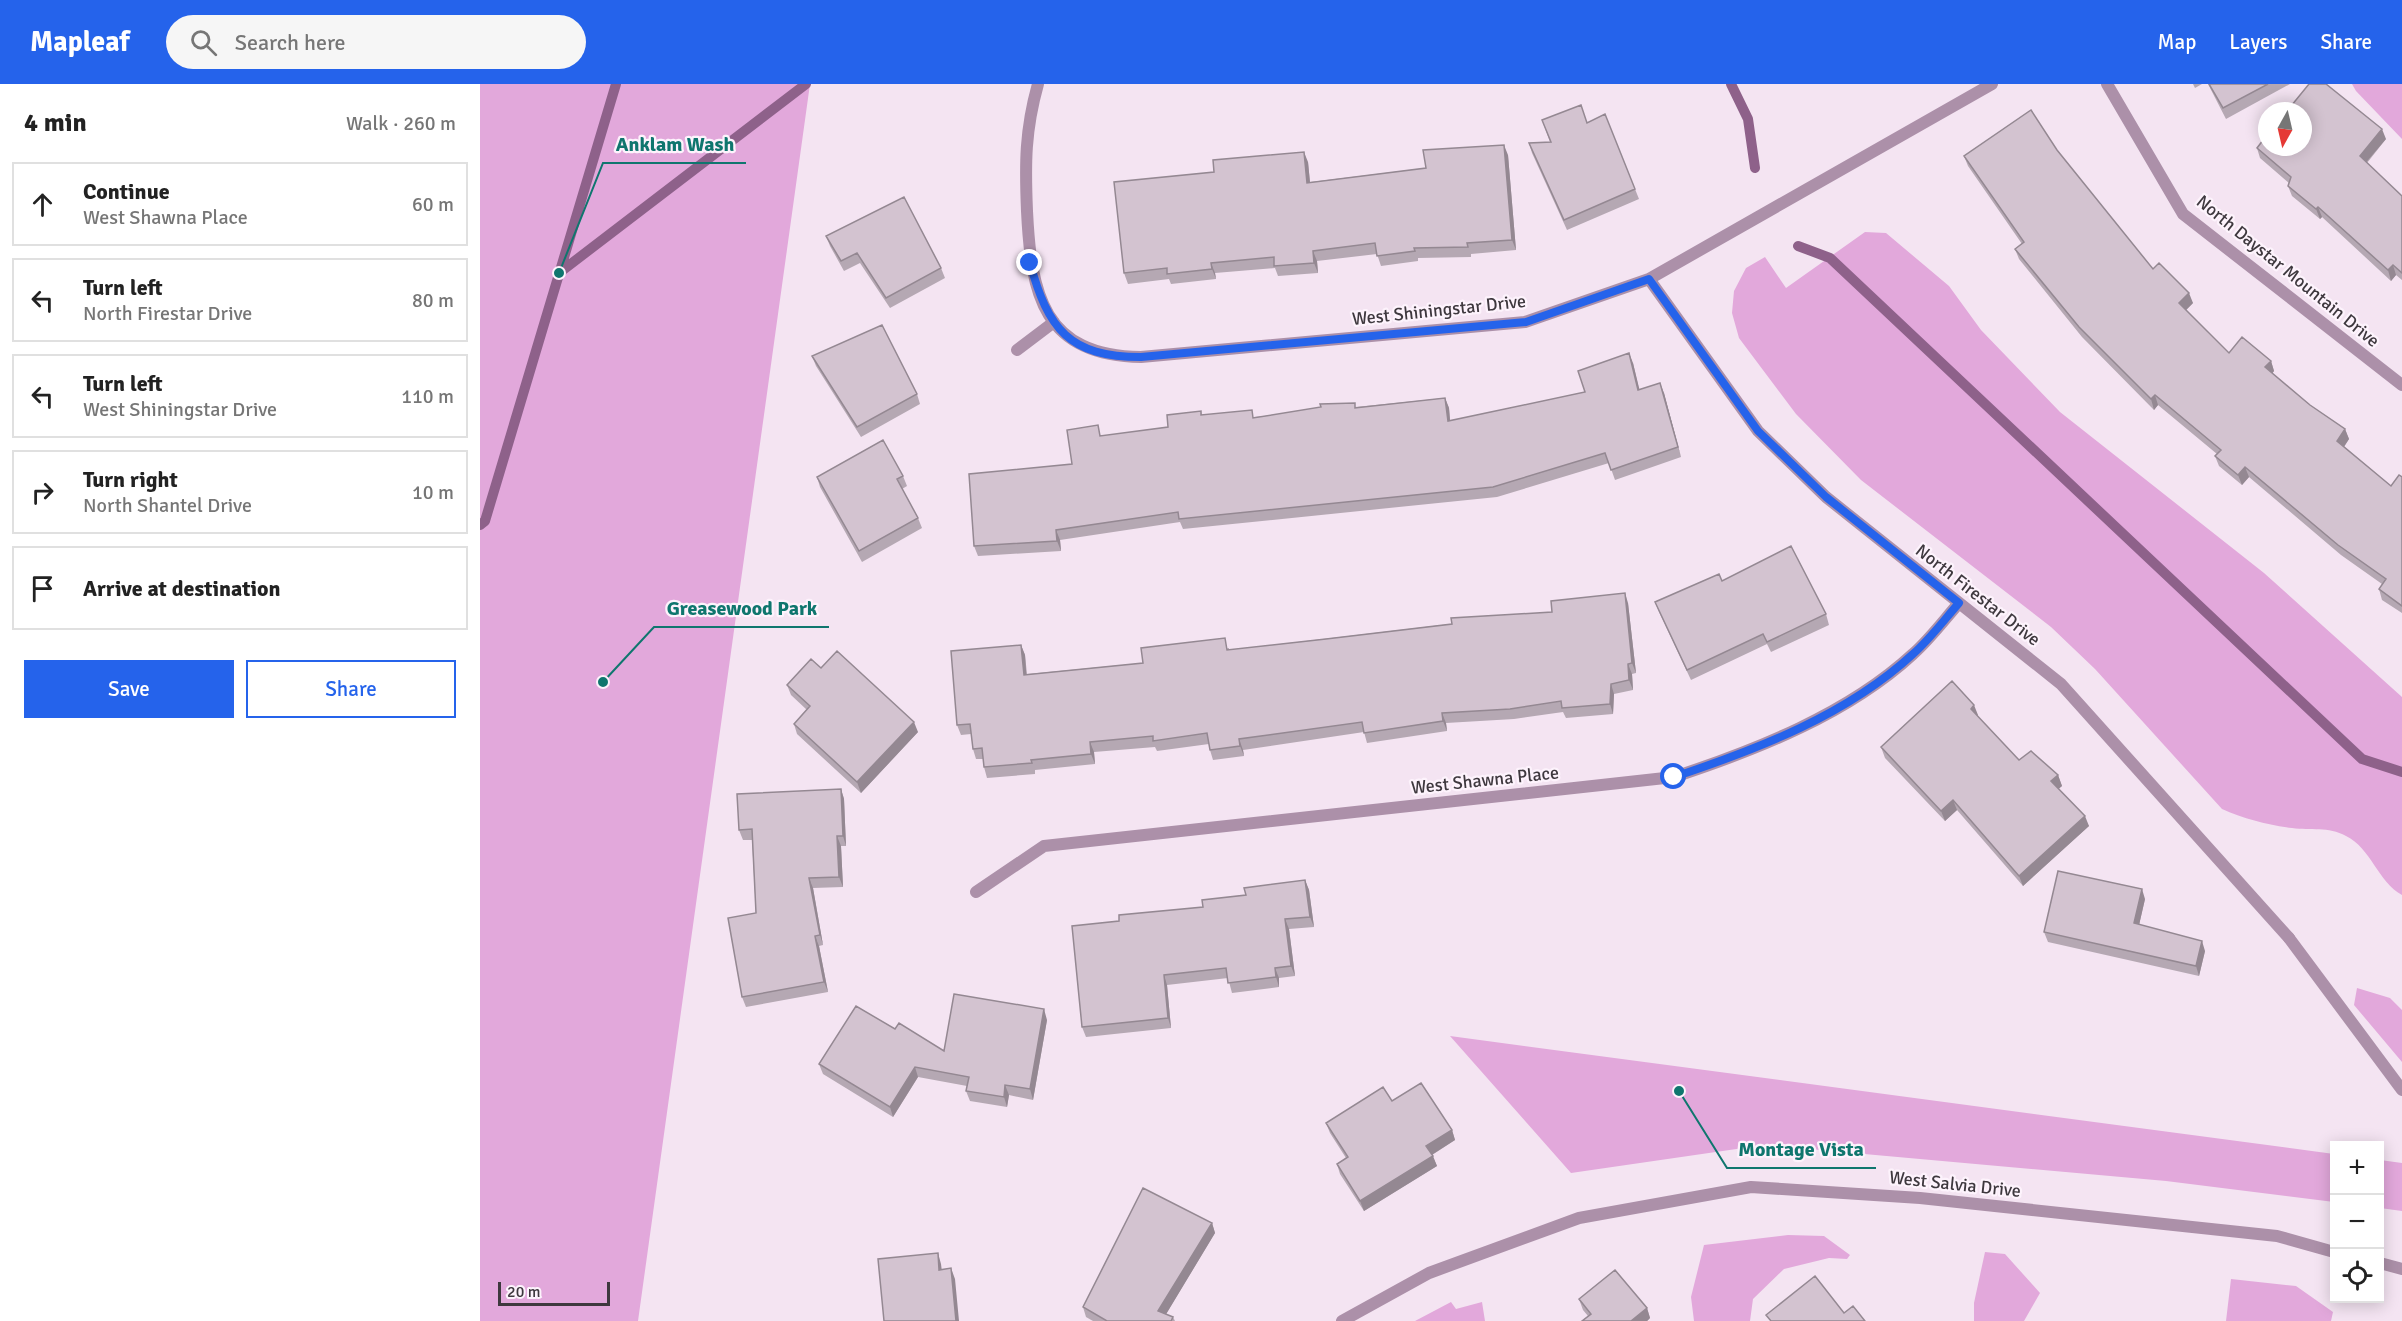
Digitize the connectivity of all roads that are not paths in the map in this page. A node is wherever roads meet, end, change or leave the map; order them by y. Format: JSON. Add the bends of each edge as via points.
{"nodes":[{"id":1,"x":1038,"y":84,"type":"edge"},
{"id":2,"x":1992,"y":84,"type":"edge"},
{"id":3,"x":2107,"y":84,"type":"edge"},
{"id":4,"x":1649,"y":279,"type":"junction"},
{"id":5,"x":1056,"y":325,"type":"junction"},
{"id":6,"x":1017,"y":350,"type":"dead end"},
{"id":7,"x":2402,"y":385,"type":"edge"},
{"id":8,"x":1959,"y":603,"type":"junction"},
{"id":9,"x":976,"y":892,"type":"dead end"},
{"id":10,"x":2402,"y":1090,"type":"edge"},
{"id":11,"x":2330,"y":1251,"type":"edge"},
{"id":12,"x":2384,"y":1264,"type":"edge"},
{"id":13,"x":2402,"y":1269,"type":"edge"},
{"id":14,"x":1342,"y":1321,"type":"edge"}],
"edges":[{"from":1,"to":5,"type":"street","via":[[1025,151],[1030,263],[1040,300]]},
{"from":2,"to":4,"type":"street","name":"West Shiningstar Drive"},
{"from":3,"to":7,"type":"street","name":"North Daystar Mountain Drive","via":[[2183,214]]},
{"from":4,"to":5,"type":"street","name":"West Shiningstar Drive","via":[[1526,322],[1141,357],[1113,357],[1083,348]]},
{"from":4,"to":8,"type":"street","name":"North Firestar Drive","via":[[1758,431],[1826,497]]},
{"from":5,"to":6,"type":"street"},
{"from":8,"to":9,"type":"street","name":"West Shawna Place","via":[[1913,654],[1850,701],[1749,752],[1674,777],[1044,846]]},
{"from":8,"to":10,"type":"street","name":"North Firestar Drive","via":[[2061,684],[2289,938]]},
{"from":11,"to":14,"type":"street","name":"West Salvia Drive","via":[[2277,1236],[1920,1198],[1751,1186],[1579,1218],[1429,1274]]},
{"from":12,"to":13,"type":"street"}]}
